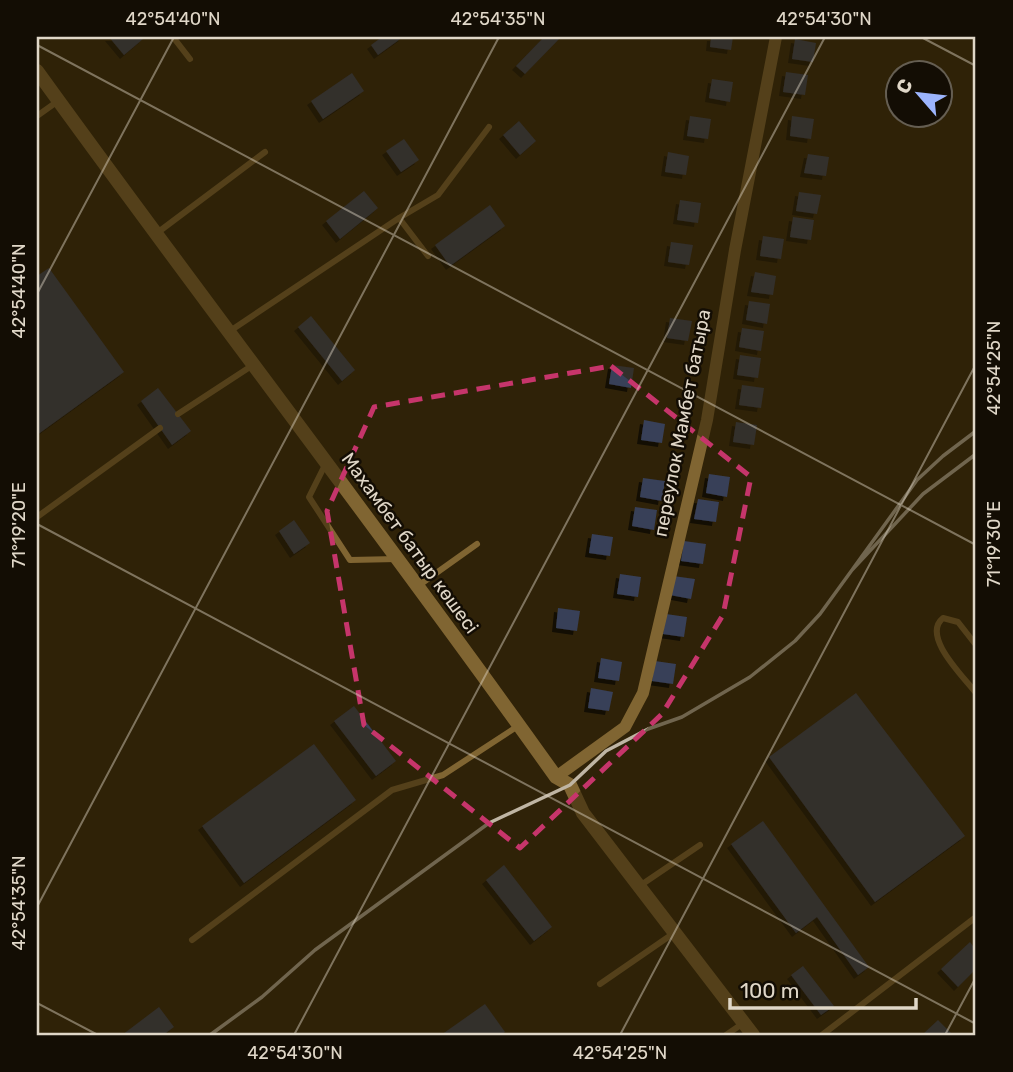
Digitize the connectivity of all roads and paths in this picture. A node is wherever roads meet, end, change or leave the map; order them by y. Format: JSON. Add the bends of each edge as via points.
{"nodes":[{"id":1,"x":173,"y":37,"type":"edge"},
{"id":2,"x":776,"y":37,"type":"edge"},
{"id":3,"x":190,"y":59,"type":"dead end"},
{"id":4,"x":37,"y":71,"type":"edge"},
{"id":5,"x":58,"y":101,"type":"junction"},
{"id":6,"x":37,"y":116,"type":"edge"},
{"id":7,"x":489,"y":127,"type":"dead end"},
{"id":8,"x":265,"y":152,"type":"dead end"},
{"id":9,"x":399,"y":218,"type":"junction"},
{"id":10,"x":156,"y":234,"type":"junction"},
{"id":11,"x":428,"y":256,"type":"dead end"},
{"id":12,"x":229,"y":332,"type":"junction"},
{"id":13,"x":253,"y":365,"type":"junction"},
{"id":14,"x":178,"y":414,"type":"dead end"},
{"id":15,"x":160,"y":428,"type":"dead end"},
{"id":16,"x":327,"y":461,"type":"junction"},
{"id":17,"x":37,"y":517,"type":"edge"},
{"id":18,"x":477,"y":544,"type":"dead end"},
{"id":19,"x":398,"y":559,"type":"junction"},
{"id":20,"x":418,"y":586,"type":"junction"},
{"id":21,"x":976,"y":645,"type":"edge"},
{"id":22,"x":976,"y":693,"type":"edge"},
{"id":23,"x":519,"y":725,"type":"junction"},
{"id":24,"x":556,"y":777,"type":"junction"},
{"id":25,"x":700,"y":845,"type":"dead end"},
{"id":26,"x":639,"y":886,"type":"junction"},
{"id":27,"x":976,"y":917,"type":"edge"},
{"id":28,"x":674,"y":933,"type":"junction"},
{"id":29,"x":192,"y":940,"type":"dead end"},
{"id":30,"x":600,"y":984,"type":"dead end"},
{"id":31,"x":742,"y":1024,"type":"junction"},
{"id":32,"x":726,"y":1035,"type":"edge"},
{"id":33,"x":753,"y":1035,"type":"edge"},
{"id":34,"x":823,"y":1035,"type":"edge"}],
"edges":[{"from":1,"to":3,"type":"lane"},
{"from":2,"to":24,"type":"street","name":"переулок Мамбет батыра","via":[[707,420],[643,693],[625,727]]},
{"from":4,"to":5,"type":"street","name":"Махамбет батыр көшесі"},
{"from":5,"to":6,"type":"lane"},
{"from":5,"to":10,"type":"street","name":"Махамбет батыр көшесі"},
{"from":7,"to":9,"type":"lane","via":[[438,195]]},
{"from":8,"to":10,"type":"lane"},
{"from":9,"to":11,"type":"lane"},
{"from":9,"to":12,"type":"lane"},
{"from":10,"to":12,"type":"street","name":"Махамбет батыр көшесі"},
{"from":12,"to":13,"type":"street","name":"Махамбет батыр көшесі"},
{"from":13,"to":14,"type":"lane"},
{"from":13,"to":16,"type":"street","name":"Махамбет батыр көшесі"},
{"from":15,"to":17,"type":"lane"},
{"from":16,"to":19,"type":"street","name":"Махамбет батыр көшесі"},
{"from":16,"to":19,"type":"lane","via":[[309,497],[350,560]]},
{"from":18,"to":20,"type":"lane"},
{"from":19,"to":20,"type":"street","name":"Махамбет батыр көшесі"},
{"from":20,"to":23,"type":"street","name":"Махамбет батыр көшесі"},
{"from":21,"to":22,"type":"lane","via":[[958,622],[943,618],[938,622],[938,643]]},
{"from":23,"to":24,"type":"street","name":"Махамбет батыр көшесі"},
{"from":23,"to":29,"type":"lane","via":[[443,775],[392,790]]},
{"from":24,"to":26,"type":"street","name":"Махамбет батыр көшесі","via":[[570,785],[583,813]]},
{"from":25,"to":26,"type":"lane"},
{"from":26,"to":28,"type":"street","name":"Махамбет батыр көшесі"},
{"from":27,"to":34,"type":"lane"},
{"from":28,"to":30,"type":"lane"},
{"from":28,"to":31,"type":"street","name":"Махамбет батыр көшесі"},
{"from":31,"to":32,"type":"lane"},
{"from":31,"to":33,"type":"street","name":"Махамбет батыр көшесі"}]}
